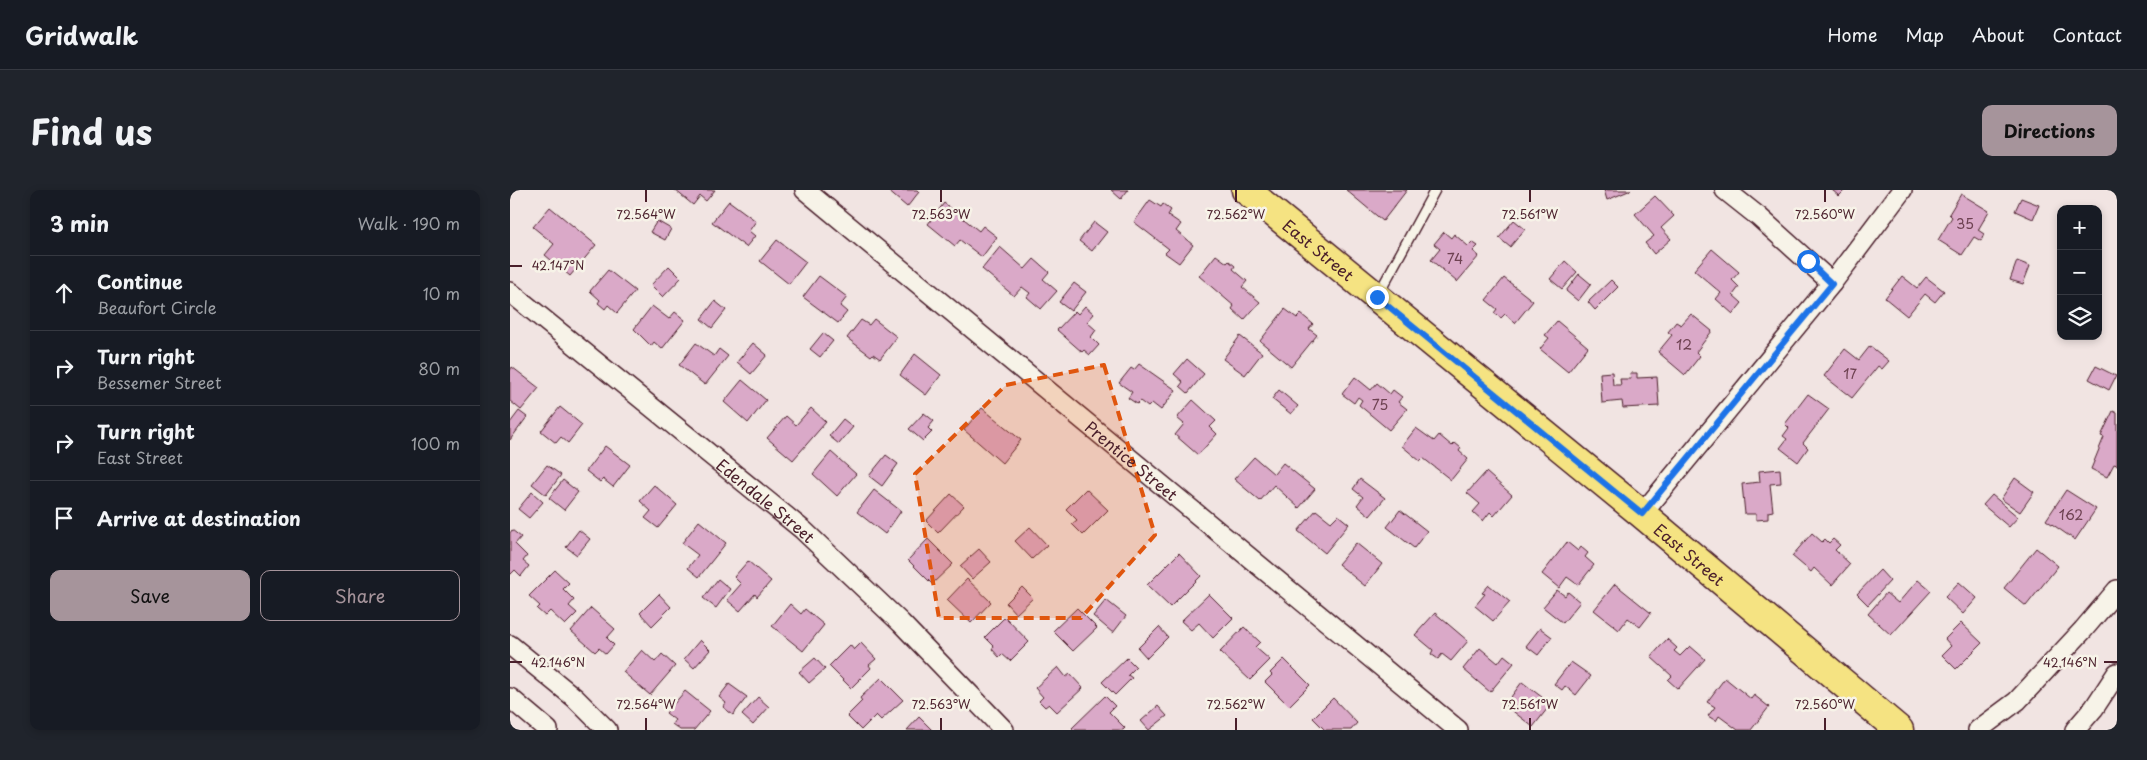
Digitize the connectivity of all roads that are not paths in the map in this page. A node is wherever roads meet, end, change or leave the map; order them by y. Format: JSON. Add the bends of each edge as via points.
{"nodes":[{"id":1,"x":805,"y":190,"type":"edge"},
{"id":2,"x":1246,"y":190,"type":"edge"},
{"id":3,"x":1435,"y":190,"type":"edge"},
{"id":4,"x":1725,"y":190,"type":"edge"},
{"id":5,"x":1902,"y":190,"type":"edge"},
{"id":6,"x":1832,"y":284,"type":"junction"},
{"id":7,"x":510,"y":292,"type":"edge"},
{"id":8,"x":1377,"y":297,"type":"junction"},
{"id":9,"x":1642,"y":514,"type":"junction"},
{"id":10,"x":2117,"y":590,"type":"edge"},
{"id":11,"x":510,"y":645,"type":"edge"},
{"id":12,"x":2117,"y":674,"type":"edge"},
{"id":13,"x":510,"y":698,"type":"edge"},
{"id":14,"x":548,"y":730,"type":"edge"},
{"id":15,"x":607,"y":730,"type":"edge"},
{"id":16,"x":1004,"y":730,"type":"edge"},
{"id":17,"x":1458,"y":730,"type":"edge"},
{"id":18,"x":1899,"y":730,"type":"edge"},
{"id":19,"x":1978,"y":730,"type":"edge"},
{"id":20,"x":2075,"y":730,"type":"edge"}],
"edges":[{"from":1,"to":17,"type":"street","name":"Prentice Street"},
{"from":2,"to":8,"type":"main road","name":"East Street"},
{"from":3,"to":8,"type":"lane"},
{"from":4,"to":6,"type":"street"},
{"from":5,"to":6,"type":"street"},
{"from":6,"to":9,"type":"street"},
{"from":7,"to":16,"type":"street","name":"Edendale Street","via":[[802,530],[901,623]]},
{"from":8,"to":9,"type":"main road","name":"East Street"},
{"from":9,"to":18,"type":"main road","name":"East Street"},
{"from":10,"to":19,"type":"street","via":[[2017,701]]},
{"from":11,"to":15,"type":"street","via":[[575,698]]},
{"from":12,"to":20,"type":"street"},
{"from":13,"to":14,"type":"street"}]}
